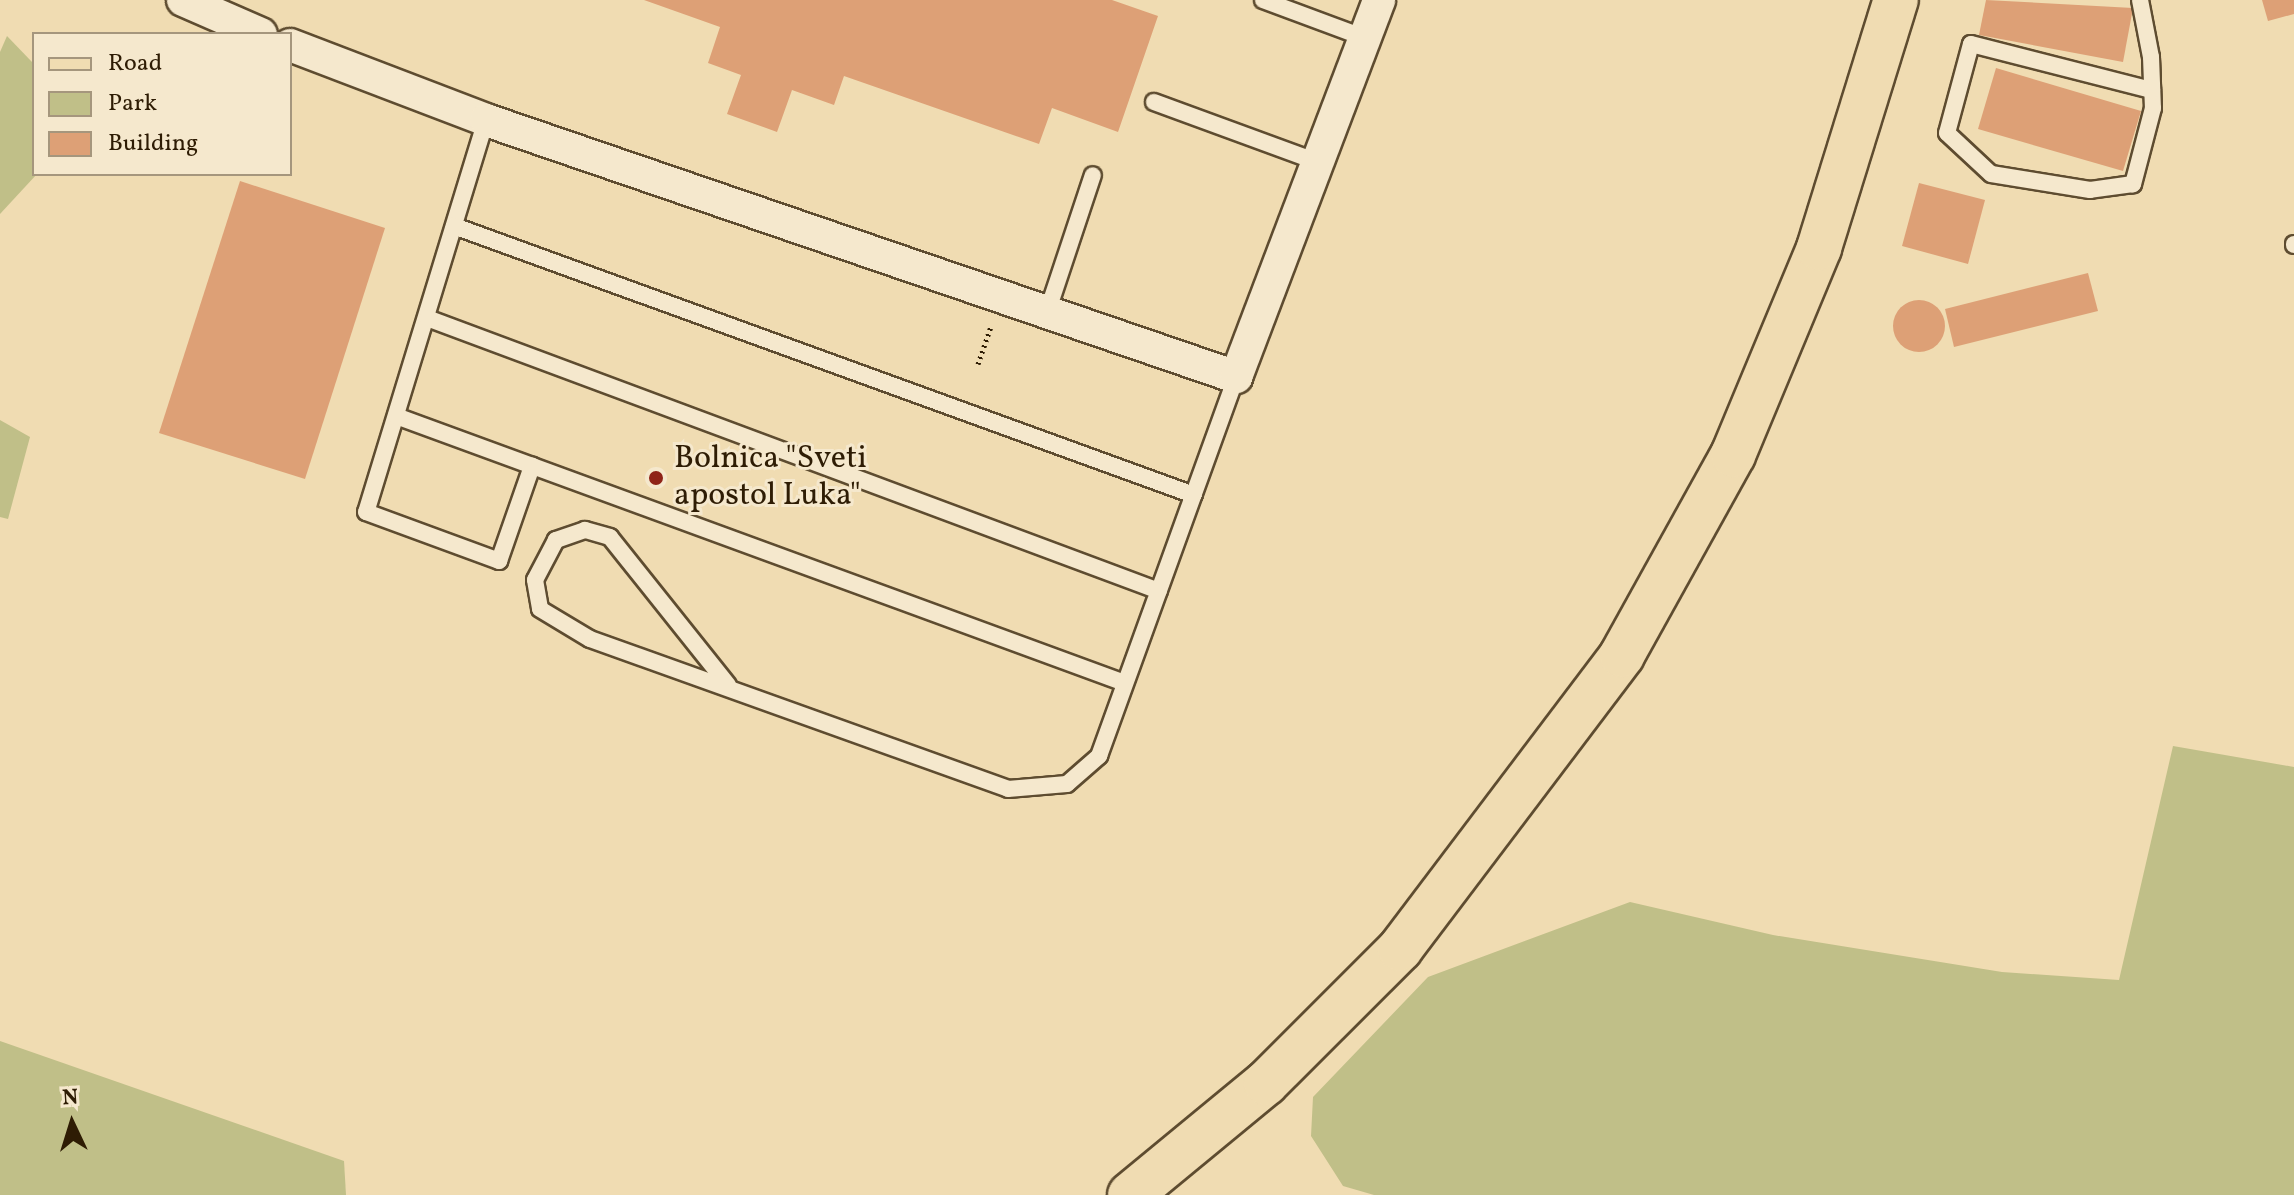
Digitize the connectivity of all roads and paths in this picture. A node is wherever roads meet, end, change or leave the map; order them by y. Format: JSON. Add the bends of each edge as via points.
{"nodes":[{"id":1,"x":183,"y":0,"type":"edge"},
{"id":2,"x":1263,"y":0,"type":"edge"},
{"id":3,"x":1379,"y":0,"type":"edge"},
{"id":4,"x":1896,"y":0,"type":"edge"},
{"id":5,"x":2140,"y":0,"type":"edge"},
{"id":6,"x":250,"y":20,"type":"edge"},
{"id":7,"x":1365,"y":38,"type":"junction"},
{"id":8,"x":292,"y":46,"type":"edge"},
{"id":9,"x":2152,"y":90,"type":"junction"},
{"id":10,"x":1154,"y":102,"type":"dead end"},
{"id":11,"x":486,"y":120,"type":"junction"},
{"id":12,"x":1318,"y":162,"type":"junction"},
{"id":13,"x":1093,"y":175,"type":"dead end"},
{"id":14,"x":454,"y":226,"type":"junction"},
{"id":15,"x":1047,"y":313,"type":"junction"},
{"id":16,"x":427,"y":318,"type":"junction"},
{"id":17,"x":1236,"y":377,"type":"junction"},
{"id":18,"x":396,"y":416,"type":"junction"},
{"id":19,"x":532,"y":466,"type":"junction"},
{"id":20,"x":1194,"y":495,"type":"junction"},
{"id":21,"x":1159,"y":591,"type":"junction"},
{"id":22,"x":1125,"y":683,"type":"junction"},
{"id":23,"x":728,"y":685,"type":"junction"},
{"id":24,"x":1130,"y":1195,"type":"edge"}],
"edges":[{"from":1,"to":6,"type":"street"},
{"from":2,"to":7,"type":"lane"},
{"from":3,"to":7,"type":"street"},
{"from":4,"to":24,"type":"main road","via":[[1819,248],[1751,410],[1622,655],[1400,949],[1266,1083]]},
{"from":5,"to":9,"type":"lane"},
{"from":7,"to":12,"type":"street"},
{"from":8,"to":11,"type":"street"},
{"from":9,"to":9,"type":"lane","via":[[2133,184],[2090,190],[1991,174],[1947,133],[1971,44]]},
{"from":10,"to":12,"type":"lane"},
{"from":11,"to":14,"type":"lane"},
{"from":11,"to":15,"type":"street"},
{"from":12,"to":17,"type":"street"},
{"from":13,"to":15,"type":"lane"},
{"from":14,"to":16,"type":"lane"},
{"from":14,"to":20,"type":"lane"},
{"from":15,"to":17,"type":"street"},
{"from":16,"to":18,"type":"lane"},
{"from":16,"to":21,"type":"lane"},
{"from":17,"to":20,"type":"lane"},
{"from":18,"to":19,"type":"lane"},
{"from":18,"to":19,"type":"lane","via":[[366,512],[411,529],[499,561]]},
{"from":19,"to":22,"type":"lane"},
{"from":20,"to":21,"type":"lane"},
{"from":21,"to":22,"type":"lane"},
{"from":22,"to":23,"type":"lane","via":[[1087,772],[1056,788],[1024,792]]},
{"from":23,"to":23,"type":"lane","via":[[610,537],[585,530],[556,540],[535,580],[540,609],[590,639]]}]}
